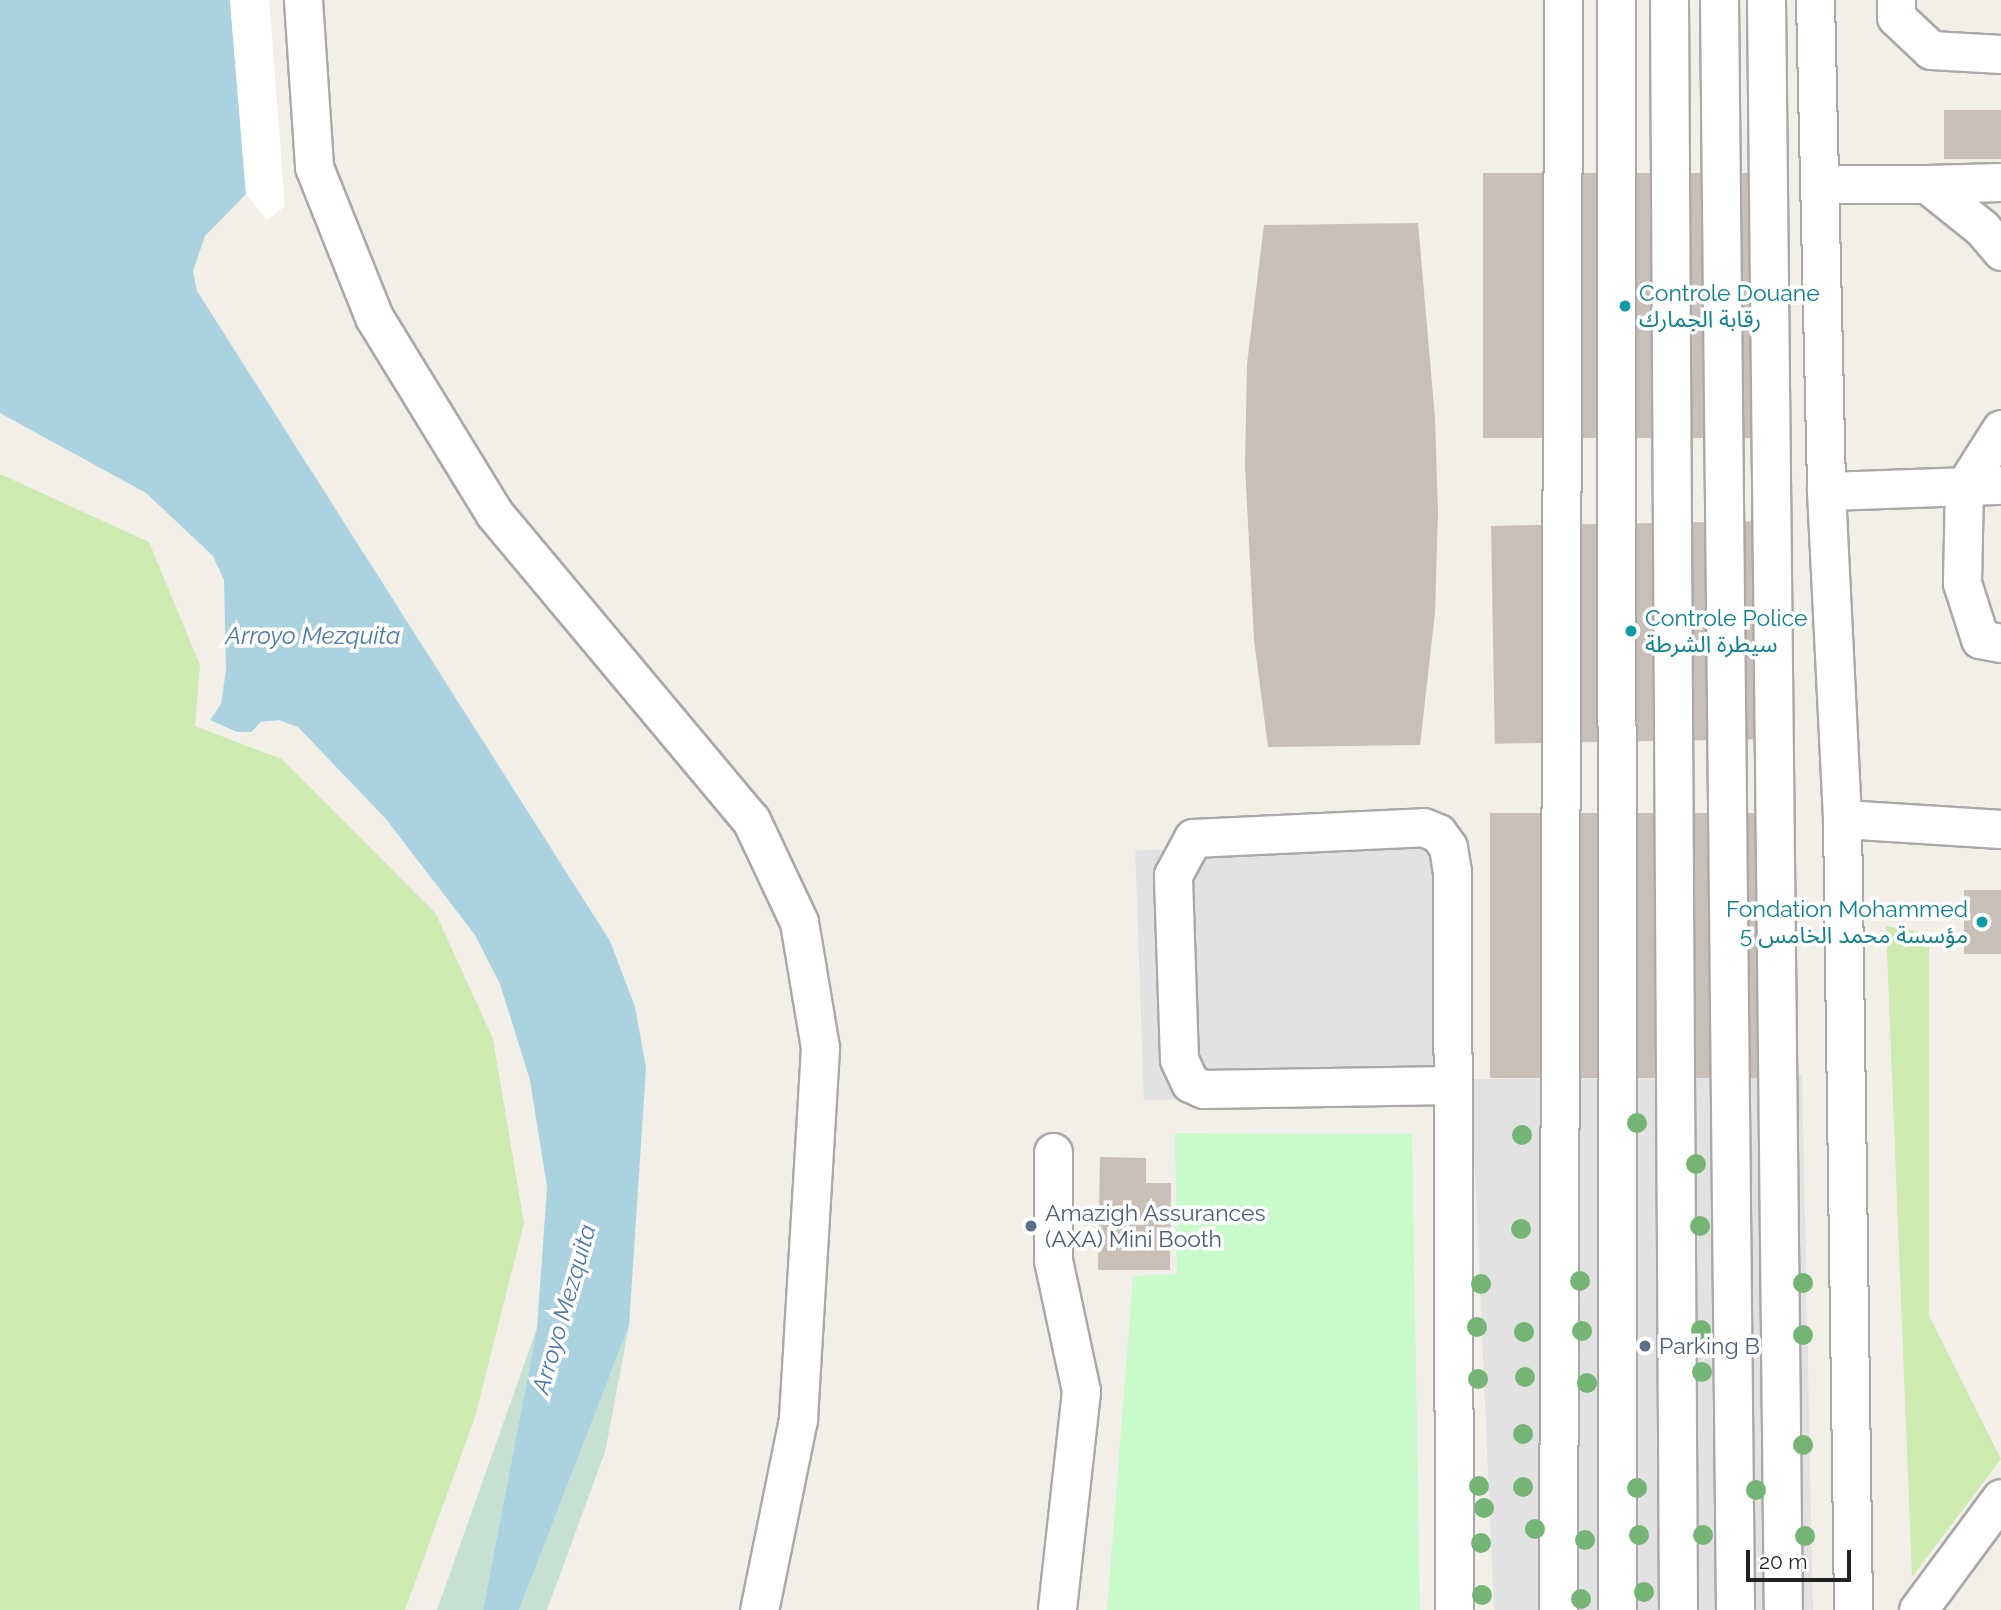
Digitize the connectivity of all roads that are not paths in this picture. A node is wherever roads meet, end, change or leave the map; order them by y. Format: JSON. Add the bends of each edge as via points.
{"nodes":[{"id":1,"x":303,"y":0,"type":"edge"},
{"id":2,"x":1563,"y":0,"type":"edge"},
{"id":3,"x":1616,"y":0,"type":"edge"},
{"id":4,"x":1669,"y":0,"type":"edge"},
{"id":5,"x":1719,"y":0,"type":"edge"},
{"id":6,"x":1766,"y":0,"type":"edge"},
{"id":7,"x":1815,"y":0,"type":"edge"},
{"id":8,"x":1896,"y":0,"type":"edge"},
{"id":9,"x":2001,"y":54,"type":"edge"},
{"id":10,"x":2001,"y":182,"type":"edge"},
{"id":11,"x":1819,"y":184,"type":"junction"},
{"id":12,"x":1927,"y":184,"type":"junction"},
{"id":13,"x":2001,"y":251,"type":"edge"},
{"id":14,"x":2001,"y":429,"type":"edge"},
{"id":15,"x":2001,"y":485,"type":"edge"},
{"id":16,"x":1964,"y":486,"type":"junction"},
{"id":17,"x":1826,"y":491,"type":"junction"},
{"id":18,"x":2001,"y":643,"type":"edge"},
{"id":19,"x":1842,"y":819,"type":"junction"},
{"id":20,"x":2001,"y":829,"type":"edge"},
{"id":21,"x":1451,"y":1085,"type":"junction"},
{"id":22,"x":1053,"y":1152,"type":"dead end"},
{"id":23,"x":2001,"y":1499,"type":"edge"},
{"id":24,"x":759,"y":1610,"type":"edge"},
{"id":25,"x":1057,"y":1610,"type":"edge"},
{"id":26,"x":1454,"y":1610,"type":"edge"},
{"id":27,"x":1559,"y":1610,"type":"edge"},
{"id":28,"x":1617,"y":1610,"type":"edge"},
{"id":29,"x":1678,"y":1610,"type":"edge"},
{"id":30,"x":1735,"y":1610,"type":"edge"},
{"id":31,"x":1783,"y":1610,"type":"edge"},
{"id":32,"x":1853,"y":1610,"type":"edge"},
{"id":33,"x":1918,"y":1610,"type":"edge"}],
"edges":[{"from":1,"to":24,"type":"lane","via":[[314,167],[374,317],[494,513],[751,820],[799,922],[820,1048],[798,1419]]},
{"from":2,"to":27,"type":"lane"},
{"from":3,"to":28,"type":"lane"},
{"from":4,"to":29,"type":"lane"},
{"from":5,"to":30,"type":"lane"},
{"from":6,"to":31,"type":"lane"},
{"from":7,"to":11,"type":"lane"},
{"from":8,"to":9,"type":"lane","via":[[1896,17],[1931,50]]},
{"from":10,"to":12,"type":"lane"},
{"from":11,"to":12,"type":"lane"},
{"from":11,"to":17,"type":"lane"},
{"from":12,"to":13,"type":"lane","via":[[1982,228]]},
{"from":14,"to":16,"type":"lane"},
{"from":15,"to":16,"type":"lane"},
{"from":16,"to":17,"type":"lane"},
{"from":16,"to":18,"type":"lane","via":[[1962,583],[1980,639]]},
{"from":17,"to":19,"type":"lane"},
{"from":19,"to":20,"type":"lane"},
{"from":19,"to":32,"type":"lane"},
{"from":21,"to":21,"type":"lane","via":[[1203,1090],[1190,1083],[1179,1059],[1173,875],[1193,838],[1423,827],[1438,833],[1448,847],[1452,872]]},
{"from":21,"to":26,"type":"lane"},
{"from":22,"to":25,"type":"lane","via":[[1053,1260],[1082,1391]]},
{"from":23,"to":33,"type":"lane"}]}
